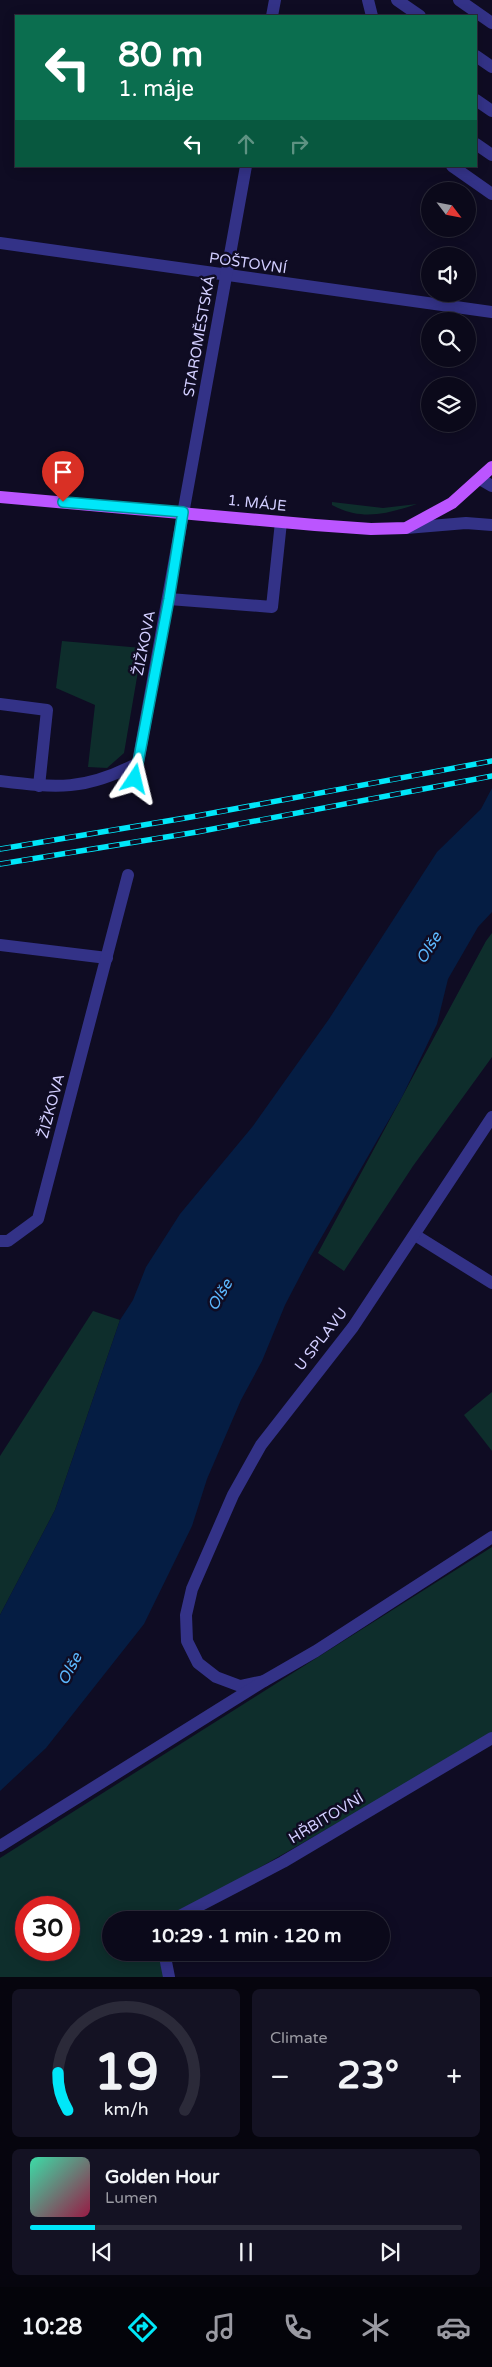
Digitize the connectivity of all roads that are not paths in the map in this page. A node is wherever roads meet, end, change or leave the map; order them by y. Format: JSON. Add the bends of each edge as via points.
{"nodes":[{"id":1,"x":275,"y":0,"type":"edge"},
{"id":2,"x":368,"y":0,"type":"edge"},
{"id":3,"x":397,"y":0,"type":"edge"},
{"id":4,"x":459,"y":0,"type":"edge"},
{"id":5,"x":272,"y":15,"type":"edge"},
{"id":6,"x":372,"y":15,"type":"edge"},
{"id":7,"x":419,"y":15,"type":"edge"},
{"id":8,"x":492,"y":23,"type":"edge"},
{"id":9,"x":477,"y":57,"type":"edge"},
{"id":10,"x":492,"y":67,"type":"edge"},
{"id":11,"x":477,"y":101,"type":"edge"},
{"id":12,"x":492,"y":111,"type":"edge"},
{"id":13,"x":477,"y":145,"type":"edge"},
{"id":14,"x":492,"y":155,"type":"edge"},
{"id":15,"x":246,"y":167,"type":"edge"},
{"id":16,"x":453,"y":167,"type":"edge"},
{"id":17,"x":492,"y":194,"type":"edge"},
{"id":18,"x":1,"y":244,"type":"edge"},
{"id":19,"x":226,"y":276,"type":"junction"},
{"id":20,"x":492,"y":312,"type":"edge"},
{"id":21,"x":492,"y":466,"type":"edge"},
{"id":22,"x":480,"y":479,"type":"junction"},
{"id":23,"x":492,"y":486,"type":"edge"},
{"id":24,"x":0,"y":497,"type":"edge"},
{"id":25,"x":183,"y":512,"type":"junction"},
{"id":26,"x":281,"y":522,"type":"junction"},
{"id":27,"x":492,"y":526,"type":"edge"},
{"id":28,"x":406,"y":528,"type":"junction"},
{"id":29,"x":169,"y":599,"type":"junction"},
{"id":30,"x":0,"y":704,"type":"edge"},
{"id":31,"x":138,"y":764,"type":"junction"},
{"id":32,"x":135,"y":779,"type":"dead end"},
{"id":33,"x":0,"y":781,"type":"edge"},
{"id":34,"x":40,"y":786,"type":"junction"},
{"id":35,"x":128,"y":874,"type":"dead end"},
{"id":36,"x":0,"y":945,"type":"edge"},
{"id":37,"x":107,"y":958,"type":"junction"},
{"id":38,"x":492,"y":1118,"type":"edge"},
{"id":39,"x":415,"y":1235,"type":"junction"},
{"id":40,"x":0,"y":1241,"type":"edge"},
{"id":41,"x":492,"y":1284,"type":"edge"},
{"id":42,"x":492,"y":1536,"type":"edge"},
{"id":43,"x":264,"y":1681,"type":"junction"},
{"id":44,"x":492,"y":1738,"type":"edge"},
{"id":45,"x":0,"y":1846,"type":"edge"},
{"id":46,"x":189,"y":1911,"type":"edge"},
{"id":47,"x":166,"y":1961,"type":"edge"},
{"id":48,"x":169,"y":1977,"type":"edge"}],
"edges":[{"from":1,"to":5,"type":"street"},
{"from":2,"to":6,"type":"street"},
{"from":3,"to":7,"type":"street"},
{"from":4,"to":8,"type":"street"},
{"from":9,"to":10,"type":"street"},
{"from":11,"to":12,"type":"street"},
{"from":13,"to":14,"type":"street"},
{"from":15,"to":19,"type":"street","name":"STAROMĚSTSKÁ"},
{"from":16,"to":17,"type":"street"},
{"from":18,"to":19,"type":"street","name":"POŠTOVNÍ"},
{"from":19,"to":20,"type":"street","name":"POŠTOVNÍ"},
{"from":19,"to":25,"type":"street","name":"STAROMĚSTSKÁ"},
{"from":21,"to":22,"type":"main road","name":"1. MÁJE"},
{"from":22,"to":23,"type":"street"},
{"from":22,"to":28,"type":"main road","name":"1. MÁJE","via":[[452,503]]},
{"from":24,"to":25,"type":"main road","name":"1. MÁJE"},
{"from":25,"to":26,"type":"main road","name":"1. MÁJE"},
{"from":25,"to":29,"type":"street","name":"ŽIŽKOVA"},
{"from":26,"to":28,"type":"main road","name":"1. MÁJE","via":[[371,529]]},
{"from":26,"to":29,"type":"street","via":[[272,607]]},
{"from":27,"to":28,"type":"street","via":[[466,523]]},
{"from":29,"to":31,"type":"street","name":"ŽIŽKOVA"},
{"from":30,"to":34,"type":"street","via":[[47,710]]},
{"from":31,"to":32,"type":"street","name":"ŽIŽKOVA"},
{"from":31,"to":34,"type":"street","via":[[112,777],[79,786]]},
{"from":33,"to":34,"type":"street"},
{"from":35,"to":37,"type":"street","name":"ŽIŽKOVA"},
{"from":36,"to":37,"type":"street"},
{"from":37,"to":40,"type":"street","name":"ŽIŽKOVA","via":[[38,1219],[8,1241]]},
{"from":38,"to":39,"type":"street","name":"U SPLAVU"},
{"from":39,"to":41,"type":"street"},
{"from":39,"to":43,"type":"street","name":"U SPLAVU","via":[[353,1327],[261,1445],[233,1494],[192,1589],[186,1616],[187,1641],[198,1663],[216,1676],[240,1686]]},
{"from":42,"to":43,"type":"street","via":[[332,1641]]},
{"from":43,"to":45,"type":"street"},
{"from":44,"to":46,"type":"street","name":"HŘBITOVNÍ","via":[[283,1862]]},
{"from":47,"to":48,"type":"street"}]}
